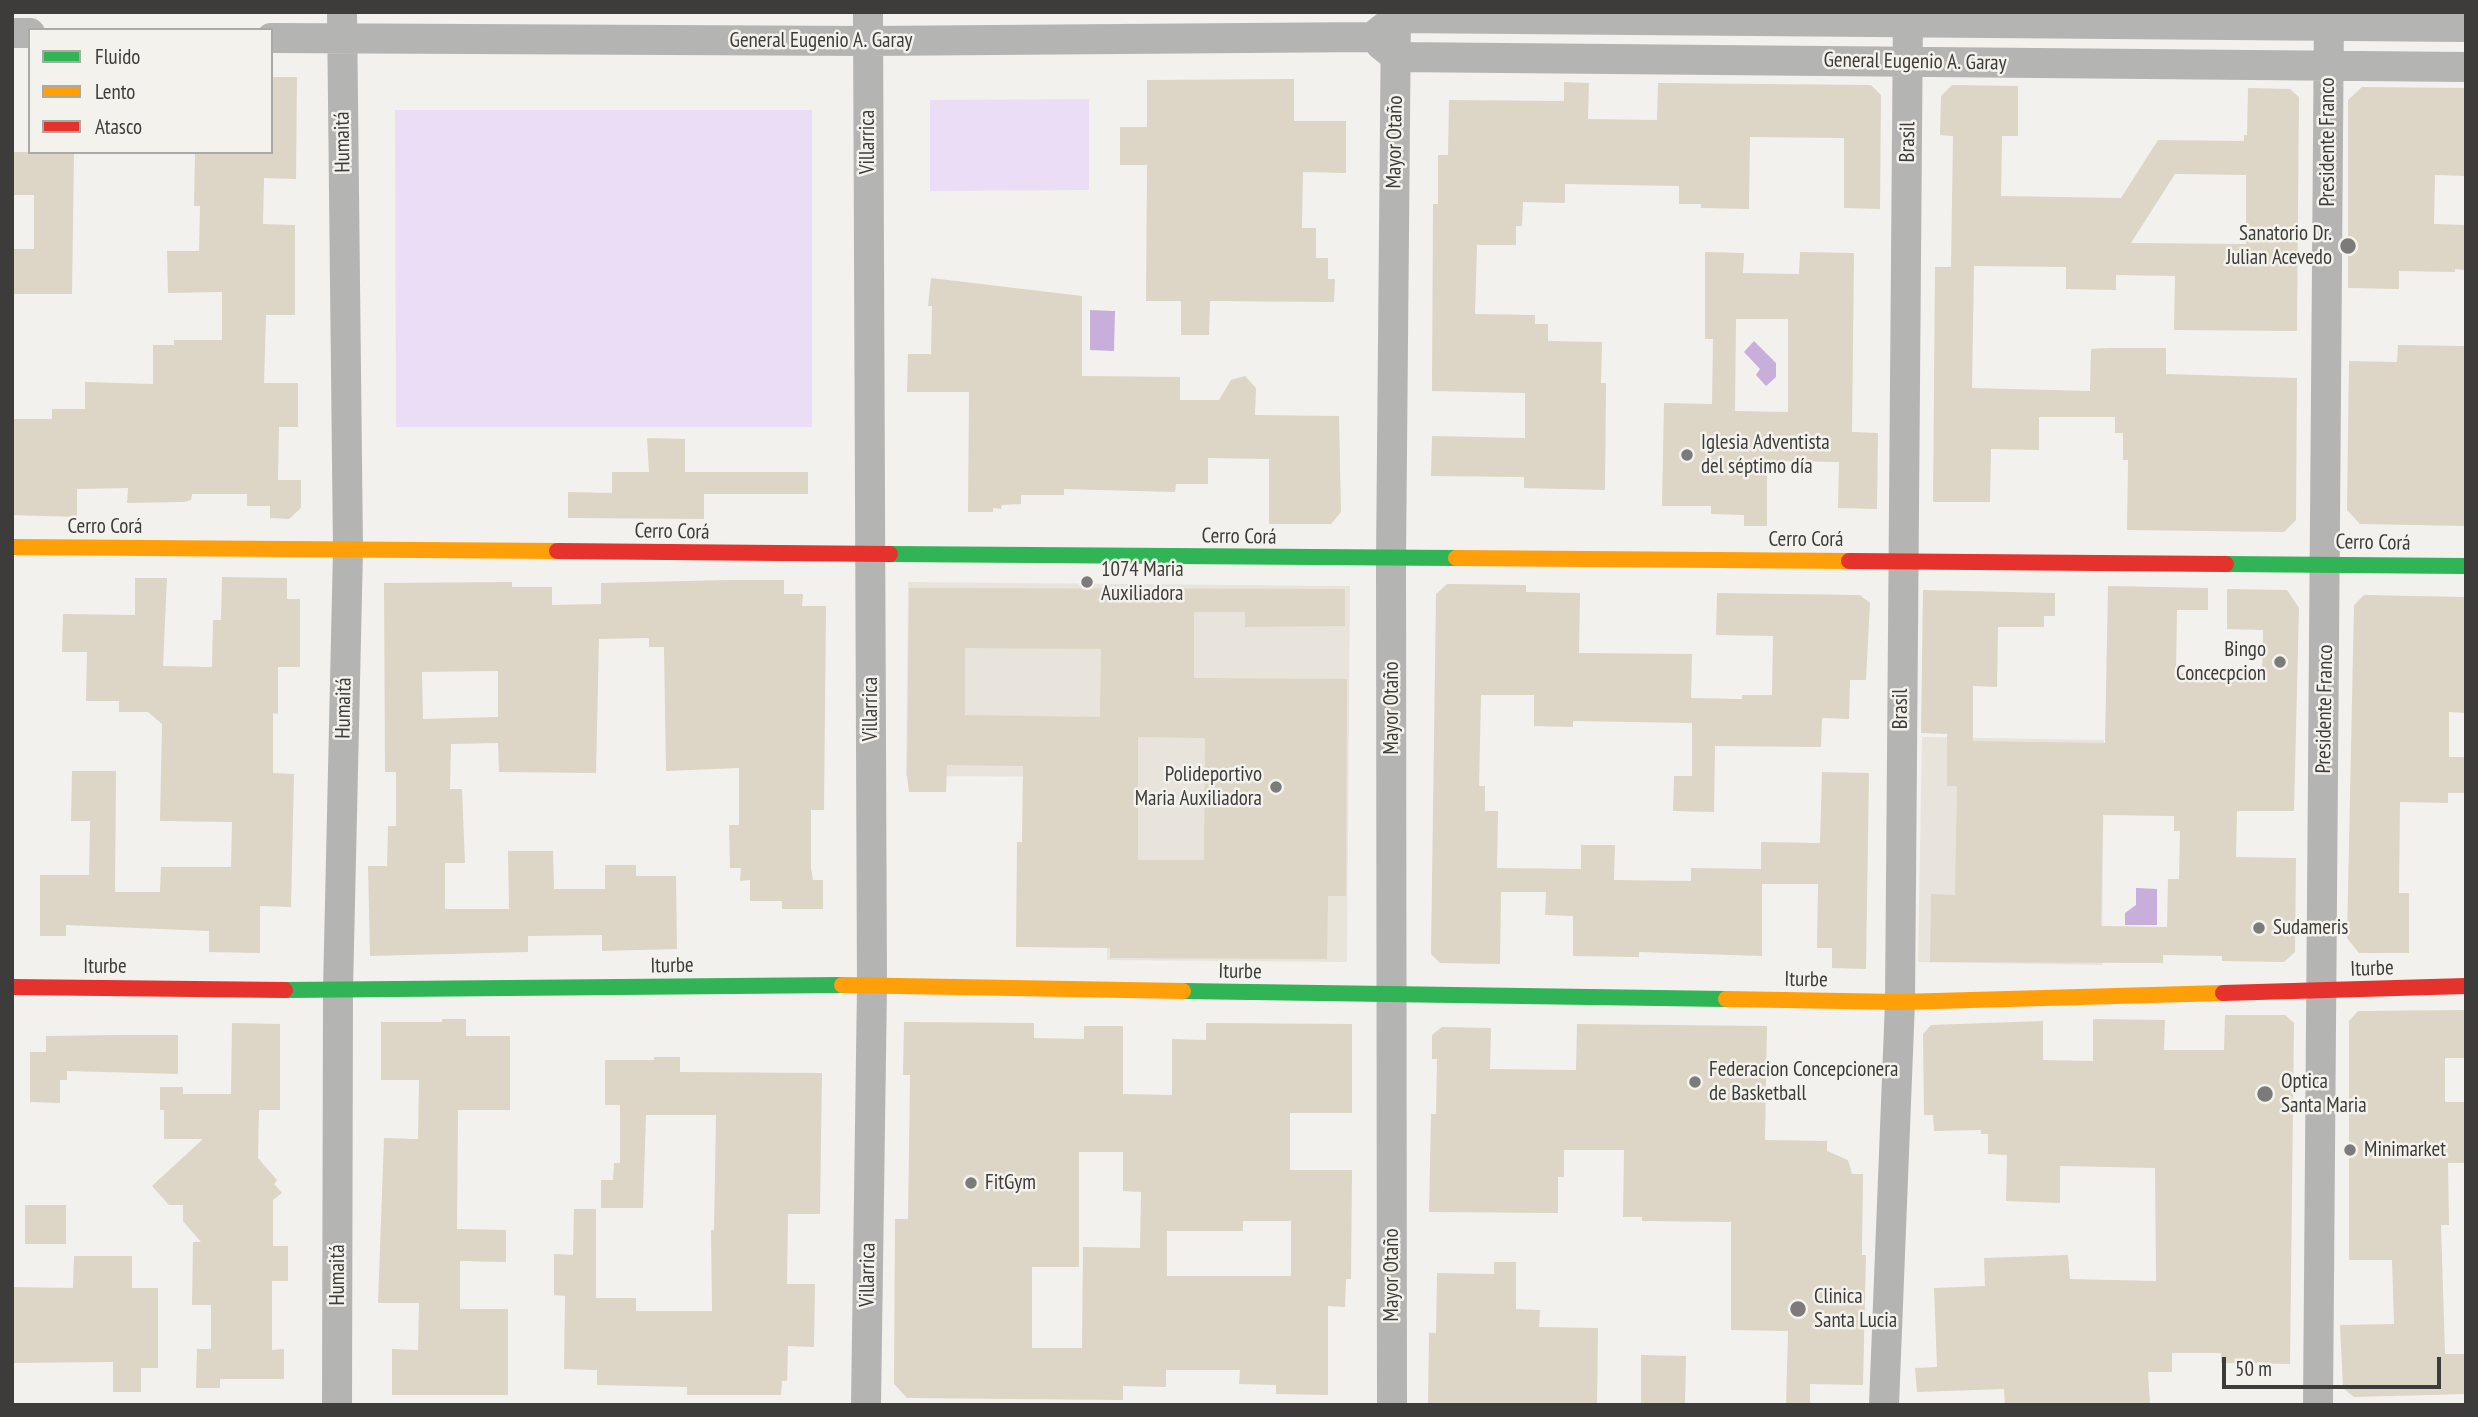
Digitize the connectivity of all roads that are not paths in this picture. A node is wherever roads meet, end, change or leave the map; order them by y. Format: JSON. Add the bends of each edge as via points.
{"nodes":[{"id":1,"x":1396,"y":15,"type":"edge"},
{"id":2,"x":1908,"y":16,"type":"edge"},
{"id":3,"x":2329,"y":19,"type":"edge"},
{"id":4,"x":342,"y":26,"type":"edge"},
{"id":5,"x":868,"y":27,"type":"edge"},
{"id":6,"x":2466,"y":27,"type":"edge"},
{"id":7,"x":1372,"y":37,"type":"junction"},
{"id":8,"x":273,"y":38,"type":"edge"},
{"id":9,"x":1396,"y":57,"type":"junction"},
{"id":10,"x":1910,"y":61,"type":"junction"},
{"id":11,"x":2329,"y":67,"type":"junction"},
{"id":12,"x":2466,"y":67,"type":"edge"},
{"id":13,"x":12,"y":547,"type":"edge"},
{"id":14,"x":348,"y":550,"type":"junction"},
{"id":15,"x":870,"y":555,"type":"junction"},
{"id":16,"x":1391,"y":560,"type":"junction"},
{"id":17,"x":1902,"y":562,"type":"junction"},
{"id":18,"x":2327,"y":564,"type":"junction"},
{"id":19,"x":2466,"y":566,"type":"edge"},
{"id":20,"x":872,"y":986,"type":"junction"},
{"id":21,"x":2466,"y":986,"type":"edge"},
{"id":22,"x":12,"y":987,"type":"edge"},
{"id":23,"x":338,"y":990,"type":"junction"},
{"id":24,"x":2321,"y":991,"type":"junction"},
{"id":25,"x":1393,"y":996,"type":"junction"},
{"id":26,"x":1900,"y":1002,"type":"junction"},
{"id":27,"x":337,"y":1405,"type":"edge"},
{"id":28,"x":866,"y":1405,"type":"edge"},
{"id":29,"x":1392,"y":1405,"type":"edge"},
{"id":30,"x":1884,"y":1405,"type":"edge"},
{"id":31,"x":2318,"y":1405,"type":"edge"}],
"edges":[{"from":1,"to":2,"type":"street","name":"General Eugenio A. Garay"},
{"from":1,"to":7,"type":"street"},
{"from":1,"to":9,"type":"street","name":"Mayor Otaño"},
{"from":2,"to":3,"type":"street","name":"General Eugenio A. Garay"},
{"from":2,"to":10,"type":"street","name":"Brasil"},
{"from":3,"to":6,"type":"street","name":"General Eugenio A. Garay"},
{"from":3,"to":11,"type":"street","name":"Presidente Franco"},
{"from":4,"to":5,"type":"street","name":"General Eugenio A. Garay"},
{"from":4,"to":8,"type":"street","name":"General Eugenio A. Garay"},
{"from":4,"to":14,"type":"street","name":"Humaitá"},
{"from":5,"to":7,"type":"street","name":"General Eugenio A. Garay"},
{"from":5,"to":15,"type":"street","name":"Villarrica"},
{"from":7,"to":9,"type":"street"},
{"from":9,"to":10,"type":"street","name":"General Eugenio A. Garay"},
{"from":9,"to":16,"type":"street","name":"Mayor Otaño"},
{"from":10,"to":11,"type":"street","name":"General Eugenio A. Garay"},
{"from":10,"to":17,"type":"street","name":"Brasil"},
{"from":11,"to":12,"type":"street","name":"General Eugenio A. Garay"},
{"from":11,"to":18,"type":"street","name":"Presidente Franco"},
{"from":13,"to":14,"type":"street","name":"Cerro Corá"},
{"from":14,"to":15,"type":"street","name":"Cerro Corá"},
{"from":14,"to":23,"type":"street","name":"Humaitá"},
{"from":15,"to":16,"type":"street","name":"Cerro Corá"},
{"from":15,"to":20,"type":"street","name":"Villarrica"},
{"from":16,"to":17,"type":"street","name":"Cerro Corá"},
{"from":16,"to":25,"type":"street","name":"Mayor Otaño"},
{"from":17,"to":18,"type":"street","name":"Cerro Corá"},
{"from":17,"to":26,"type":"street","name":"Brasil"},
{"from":18,"to":19,"type":"street","name":"Cerro Corá"},
{"from":18,"to":24,"type":"street","name":"Presidente Franco"},
{"from":20,"to":23,"type":"street","name":"Iturbe"},
{"from":20,"to":25,"type":"street","name":"Iturbe"},
{"from":20,"to":28,"type":"street","name":"Villarrica"},
{"from":21,"to":24,"type":"street","name":"Iturbe"},
{"from":22,"to":23,"type":"street","name":"Iturbe"},
{"from":23,"to":27,"type":"street","name":"Humaitá"},
{"from":24,"to":26,"type":"street","name":"Iturbe"},
{"from":24,"to":31,"type":"street","name":"Presidente Franco"},
{"from":25,"to":26,"type":"street","name":"Iturbe"},
{"from":25,"to":29,"type":"street","name":"Mayor Otaño"},
{"from":26,"to":30,"type":"street","name":"Brasil"}]}
